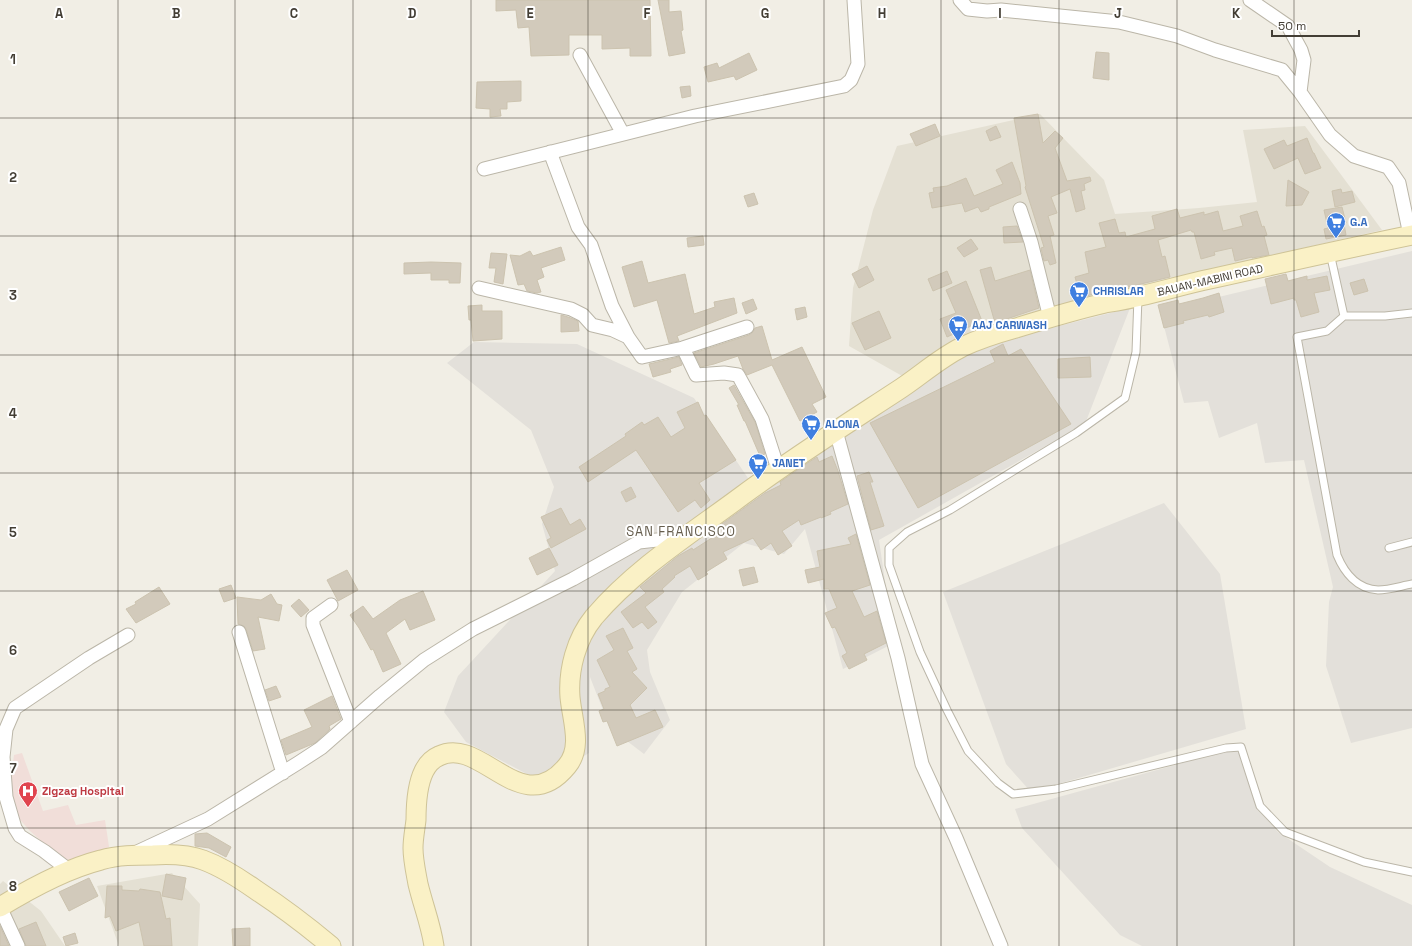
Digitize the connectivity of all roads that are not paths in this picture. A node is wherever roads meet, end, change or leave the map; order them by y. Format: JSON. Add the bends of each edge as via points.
{"nodes":[{"id":1,"x":854,"y":0,"type":"edge"},
{"id":2,"x":960,"y":0,"type":"edge"},
{"id":3,"x":1250,"y":0,"type":"edge"},
{"id":4,"x":580,"y":55,"type":"dead end"},
{"id":5,"x":1300,"y":92,"type":"junction"},
{"id":6,"x":623,"y":134,"type":"junction"},
{"id":7,"x":550,"y":152,"type":"junction"},
{"id":8,"x":484,"y":169,"type":"dead end"},
{"id":9,"x":1020,"y":210,"type":"dead end"},
{"id":10,"x":1411,"y":235,"type":"edge"},
{"id":11,"x":1330,"y":252,"type":"junction"},
{"id":12,"x":480,"y":288,"type":"dead end"},
{"id":13,"x":1138,"y":297,"type":"junction"},
{"id":14,"x":1412,"y":313,"type":"edge"},
{"id":15,"x":1344,"y":316,"type":"junction"},
{"id":16,"x":1050,"y":318,"type":"junction"},
{"id":17,"x":747,"y":327,"type":"dead end"},
{"id":18,"x":628,"y":338,"type":"junction"},
{"id":19,"x":683,"y":348,"type":"junction"},
{"id":20,"x":836,"y":431,"type":"junction"},
{"id":21,"x":778,"y":469,"type":"junction"},
{"id":22,"x":1412,"y":542,"type":"edge"},
{"id":23,"x":678,"y":543,"type":"junction"},
{"id":24,"x":1389,"y":548,"type":"dead end"},
{"id":25,"x":1412,"y":584,"type":"edge"},
{"id":26,"x":331,"y":605,"type":"dead end"},
{"id":27,"x":239,"y":632,"type":"dead end"},
{"id":28,"x":128,"y":635,"type":"dead end"},
{"id":29,"x":351,"y":722,"type":"junction"},
{"id":30,"x":283,"y":773,"type":"junction"},
{"id":31,"x":131,"y":855,"type":"junction"},
{"id":32,"x":70,"y":870,"type":"junction"},
{"id":33,"x":1412,"y":872,"type":"edge"},
{"id":34,"x":0,"y":907,"type":"edge"},
{"id":35,"x":18,"y":946,"type":"edge"},
{"id":36,"x":331,"y":946,"type":"edge"},
{"id":37,"x":434,"y":946,"type":"edge"},
{"id":38,"x":1002,"y":946,"type":"edge"}],
"edges":[{"from":1,"to":6,"type":"street","via":[[858,64],[851,80],[844,86],[695,116]]},
{"from":2,"to":5,"type":"street","via":[[968,9],[1119,22],[1177,36],[1282,70]]},
{"from":3,"to":5,"type":"street","via":[[1288,26],[1304,60]]},
{"from":4,"to":6,"type":"street"},
{"from":5,"to":10,"type":"street","via":[[1330,135],[1354,156],[1388,166],[1399,183]]},
{"from":6,"to":7,"type":"street"},
{"from":7,"to":8,"type":"street"},
{"from":7,"to":18,"type":"street","via":[[578,227],[591,245],[612,306]]},
{"from":9,"to":16,"type":"street","via":[[1031,242]]},
{"from":10,"to":11,"type":"main road","name":"BAUAN-MABINI ROAD"},
{"from":11,"to":13,"type":"main road","name":"BAUAN-MABINI ROAD"},
{"from":11,"to":15,"type":"lane"},
{"from":12,"to":18,"type":"street","via":[[571,310],[583,315],[592,325],[613,330]]},
{"from":13,"to":16,"type":"main road","name":"BAUAN-MABINI ROAD"},
{"from":13,"to":33,"type":"lane","via":[[1136,352],[1125,398],[1076,433],[950,510],[907,532],[890,548],[890,565],[920,652],[947,710],[968,751],[998,783],[1013,794],[1056,789],[1213,751],[1241,747],[1260,806],[1285,832],[1364,862]]},
{"from":14,"to":15,"type":"lane"},
{"from":15,"to":25,"type":"lane","via":[[1327,331],[1297,337],[1337,555],[1342,568],[1360,586],[1378,590]]},
{"from":16,"to":20,"type":"main road","name":"BAUAN-MABINI ROAD","via":[[1007,330],[962,347]]},
{"from":17,"to":19,"type":"street"},
{"from":18,"to":19,"type":"street","via":[[642,357]]},
{"from":19,"to":21,"type":"street","via":[[696,375],[738,375],[762,419]]},
{"from":20,"to":21,"type":"main road","name":"BAUAN-MABINI ROAD"},
{"from":20,"to":38,"type":"street","via":[[898,658],[922,764]]},
{"from":21,"to":23,"type":"main road","name":"BAUAN-MABINI ROAD"},
{"from":22,"to":24,"type":"lane"},
{"from":23,"to":29,"type":"street","via":[[656,540],[638,542],[573,579],[472,629],[424,660]]},
{"from":23,"to":37,"type":"main road","name":"BAUAN-MABINI ROAD","via":[[619,591],[592,620],[581,640],[570,672],[570,696],[576,738],[574,754],[569,765],[558,776],[549,782],[527,784],[501,776],[475,758],[453,752],[434,758],[422,773],[416,805],[413,850]]},
{"from":26,"to":29,"type":"street","via":[[314,618],[313,625]]},
{"from":27,"to":30,"type":"street"},
{"from":28,"to":32,"type":"street","via":[[15,708],[6,728],[3,756],[6,797],[15,828],[20,836]]},
{"from":29,"to":30,"type":"street","via":[[321,748]]},
{"from":30,"to":31,"type":"street","via":[[208,818]]},
{"from":31,"to":32,"type":"main road","via":[[102,859]]},
{"from":31,"to":36,"type":"main road","via":[[186,855],[203,860],[227,871],[276,903]]},
{"from":32,"to":34,"type":"main road"},
{"from":34,"to":35,"type":"street"}]}
